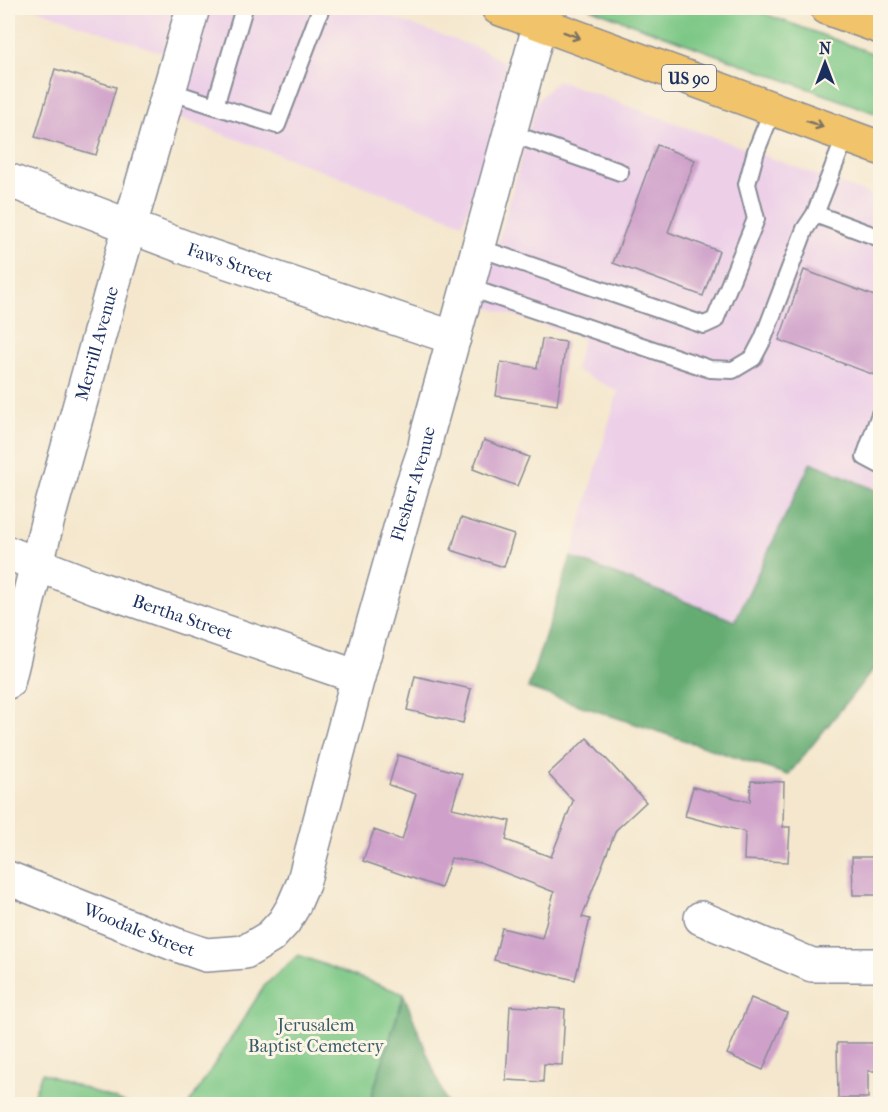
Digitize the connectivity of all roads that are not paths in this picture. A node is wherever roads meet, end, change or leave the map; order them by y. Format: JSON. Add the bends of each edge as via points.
{"nodes":[{"id":1,"x":193,"y":8,"type":"edge"},
{"id":2,"x":244,"y":8,"type":"edge"},
{"id":3,"x":318,"y":8,"type":"edge"},
{"id":4,"x":498,"y":8,"type":"edge"},
{"id":5,"x":826,"y":8,"type":"edge"},
{"id":6,"x":540,"y":23,"type":"junction"},
{"id":7,"x":880,"y":27,"type":"edge"},
{"id":8,"x":170,"y":91,"type":"junction"},
{"id":9,"x":215,"y":106,"type":"junction"},
{"id":10,"x":773,"y":109,"type":"junction"},
{"id":11,"x":510,"y":133,"type":"junction"},
{"id":12,"x":846,"y":135,"type":"junction"},
{"id":13,"x":880,"y":148,"type":"edge"},
{"id":14,"x":621,"y":172,"type":"dead end"},
{"id":15,"x":8,"y":180,"type":"edge"},
{"id":16,"x":815,"y":214,"type":"junction"},
{"id":17,"x":132,"y":226,"type":"junction"},
{"id":18,"x":880,"y":238,"type":"edge"},
{"id":19,"x":478,"y":248,"type":"junction"},
{"id":20,"x":467,"y":288,"type":"junction"},
{"id":21,"x":454,"y":338,"type":"junction"},
{"id":22,"x":880,"y":414,"type":"edge"},
{"id":23,"x":880,"y":465,"type":"edge"},
{"id":24,"x":8,"y":553,"type":"edge"},
{"id":25,"x":38,"y":564,"type":"junction"},
{"id":26,"x":358,"y":677,"type":"junction"},
{"id":27,"x":8,"y":682,"type":"edge"},
{"id":28,"x":8,"y":878,"type":"edge"},
{"id":29,"x":701,"y":918,"type":"dead end"},
{"id":30,"x":270,"y":937,"type":"joint"},
{"id":31,"x":880,"y":965,"type":"edge"}],
"edges":[{"from":1,"to":8,"type":"street","name":"Merrill Avenue"},
{"from":2,"to":9,"type":"lane"},
{"from":3,"to":9,"type":"lane","via":[[277,125]]},
{"from":4,"to":6,"type":"highway","number":"US 90"},
{"from":5,"to":7,"type":"highway"},
{"from":6,"to":10,"type":"highway","number":"US 90","one_way":true},
{"from":6,"to":11,"type":"street","name":"Flesher Avenue"},
{"from":8,"to":9,"type":"lane"},
{"from":8,"to":17,"type":"street","name":"Merrill Avenue"},
{"from":10,"to":12,"type":"highway","number":"US 90","one_way":true},
{"from":10,"to":19,"type":"lane","via":[[747,184],[756,219],[715,320],[704,325]]},
{"from":11,"to":14,"type":"lane"},
{"from":11,"to":19,"type":"street","name":"Flesher Avenue"},
{"from":12,"to":13,"type":"highway","number":"US 90"},
{"from":12,"to":16,"type":"lane"},
{"from":15,"to":17,"type":"street","name":"Faws Street"},
{"from":16,"to":18,"type":"lane"},
{"from":16,"to":20,"type":"lane","via":[[805,229],[763,339],[753,358],[733,370],[710,369]]},
{"from":17,"to":21,"type":"street","name":"Faws Street"},
{"from":17,"to":25,"type":"street","name":"Merrill Avenue"},
{"from":19,"to":20,"type":"street","name":"Flesher Avenue"},
{"from":20,"to":21,"type":"street","name":"Flesher Avenue"},
{"from":21,"to":26,"type":"street","name":"Flesher Avenue"},
{"from":22,"to":23,"type":"lane","via":[[865,458]]},
{"from":24,"to":25,"type":"street","name":"Bertha Street"},
{"from":25,"to":26,"type":"street","name":"Bertha Street"},
{"from":25,"to":27,"type":"street","name":"Merrill Avenue"},
{"from":26,"to":30,"type":"street","name":"Flesher Avenue","via":[[303,884],[294,907]]},
{"from":28,"to":30,"type":"street","name":"Woodale Street","via":[[206,955],[245,952]]},
{"from":29,"to":31,"type":"street","via":[[812,965]]}]}
